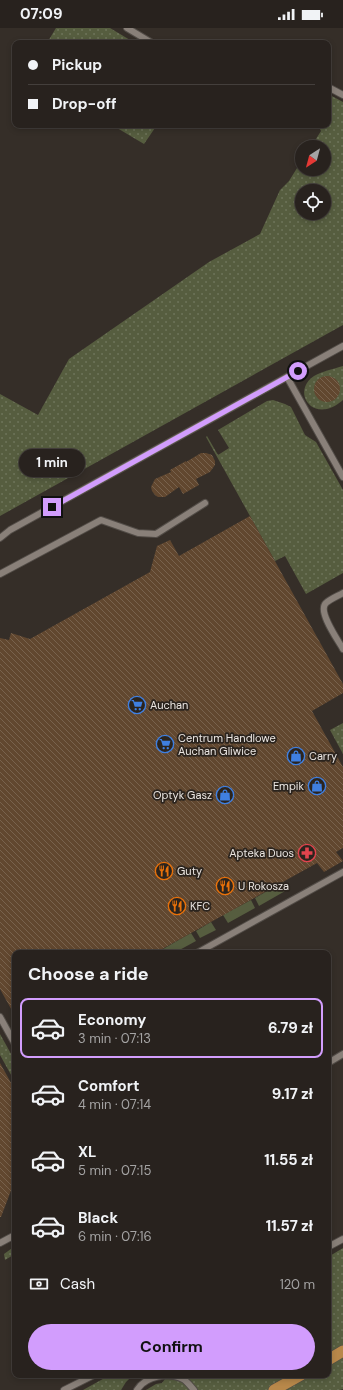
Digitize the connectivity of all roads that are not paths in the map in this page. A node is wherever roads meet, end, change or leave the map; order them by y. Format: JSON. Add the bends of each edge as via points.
{"nodes":[{"id":1,"x":127,"y":28,"type":"edge"},
{"id":2,"x":147,"y":40,"type":"edge"},
{"id":3,"x":331,"y":89,"type":"edge"},
{"id":4,"x":343,"y":95,"type":"edge"},
{"id":5,"x":343,"y":346,"type":"edge"},
{"id":6,"x":287,"y":377,"type":"junction"},
{"id":7,"x":343,"y":477,"type":"edge"},
{"id":8,"x":205,"y":503,"type":"dead end"},
{"id":9,"x":0,"y":538,"type":"edge"},
{"id":10,"x":0,"y":574,"type":"edge"},
{"id":11,"x":343,"y":593,"type":"edge"},
{"id":12,"x":343,"y":649,"type":"edge"},
{"id":13,"x":343,"y":872,"type":"edge"},
{"id":14,"x":202,"y":950,"type":"edge"},
{"id":15,"x":0,"y":1017,"type":"edge"},
{"id":16,"x":12,"y":1039,"type":"edge"},
{"id":17,"x":343,"y":1054,"type":"edge"},
{"id":18,"x":331,"y":1061,"type":"edge"},
{"id":19,"x":12,"y":1237,"type":"edge"},
{"id":20,"x":343,"y":1239,"type":"edge"},
{"id":21,"x":0,"y":1243,"type":"edge"},
{"id":22,"x":331,"y":1245,"type":"edge"},
{"id":23,"x":343,"y":1351,"type":"edge"},
{"id":24,"x":331,"y":1358,"type":"edge"},
{"id":25,"x":88,"y":1378,"type":"edge"},
{"id":26,"x":152,"y":1378,"type":"edge"},
{"id":27,"x":180,"y":1378,"type":"edge"},
{"id":28,"x":296,"y":1378,"type":"edge"},
{"id":29,"x":64,"y":1390,"type":"edge"},
{"id":30,"x":137,"y":1390,"type":"edge"},
{"id":31,"x":194,"y":1390,"type":"edge"},
{"id":32,"x":274,"y":1390,"type":"edge"}],
"edges":[{"from":1,"to":2,"type":"lane"},
{"from":3,"to":4,"type":"lane"},
{"from":5,"to":6,"type":"lane"},
{"from":6,"to":7,"type":"lane"},
{"from":6,"to":9,"type":"lane"},
{"from":8,"to":10,"type":"lane","via":[[156,534],[138,533],[101,520]]},
{"from":11,"to":12,"type":"lane","via":[[326,603],[323,609],[324,616]]},
{"from":13,"to":14,"type":"lane"},
{"from":15,"to":16,"type":"lane"},
{"from":17,"to":18,"type":"lane"},
{"from":19,"to":21,"type":"lane"},
{"from":20,"to":22,"type":"lane"},
{"from":23,"to":24,"type":"main road"},
{"from":25,"to":29,"type":"lane"},
{"from":26,"to":30,"type":"lane"},
{"from":27,"to":31,"type":"lane"},
{"from":28,"to":32,"type":"main road"}]}
